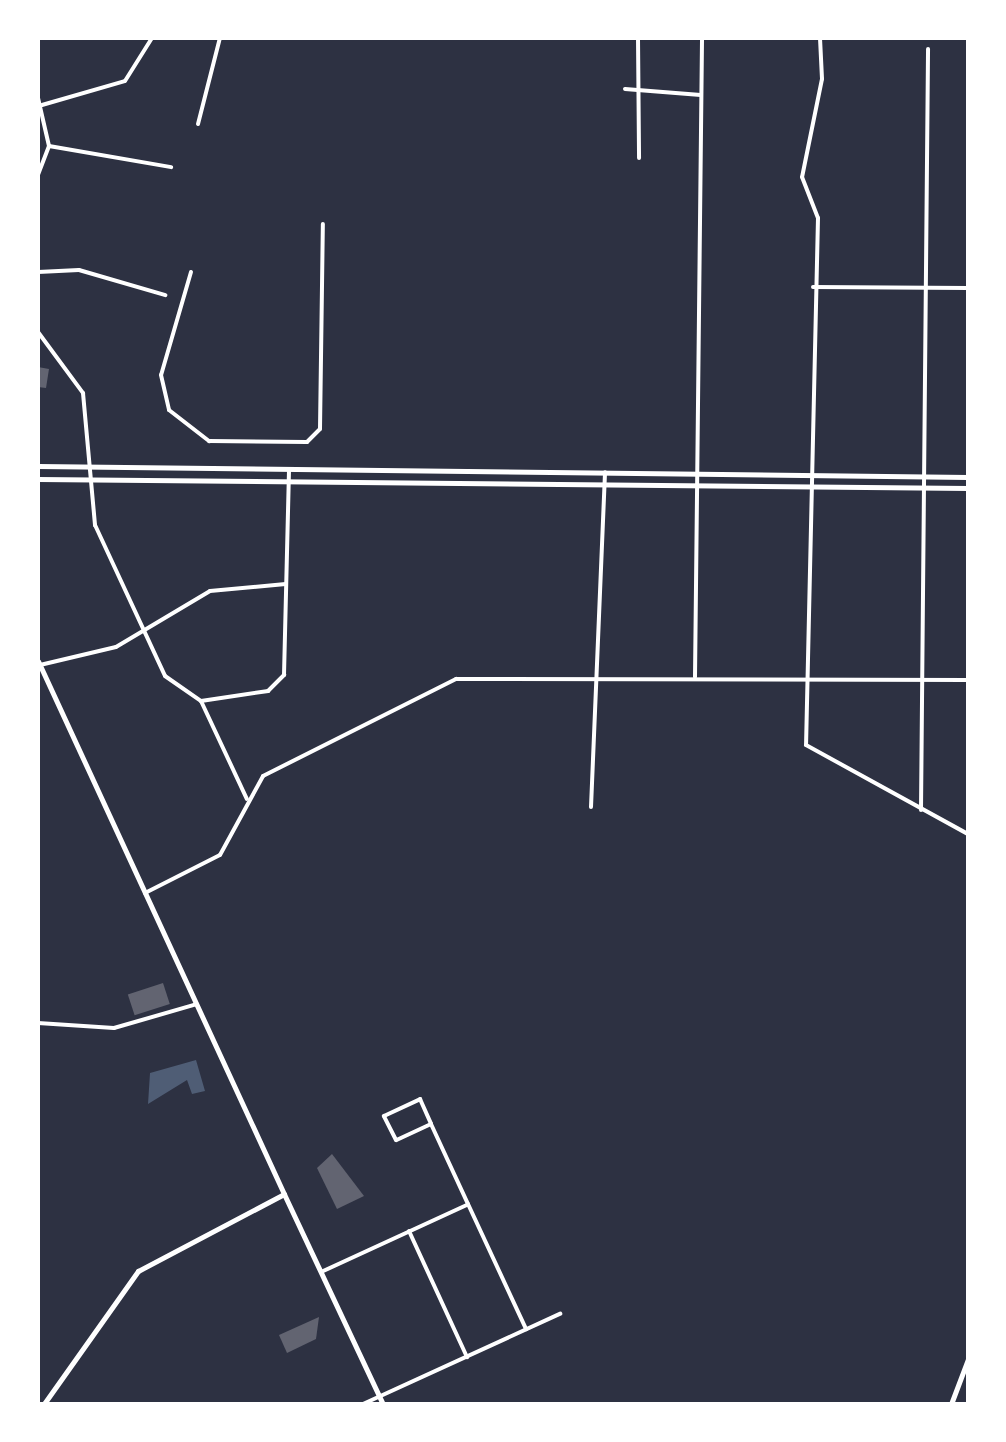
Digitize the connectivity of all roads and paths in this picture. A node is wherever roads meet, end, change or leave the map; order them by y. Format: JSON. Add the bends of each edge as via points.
{"nodes":[{"id":1,"x":152,"y":38,"type":"edge"},
{"id":2,"x":220,"y":38,"type":"edge"},
{"id":3,"x":638,"y":38,"type":"edge"},
{"id":4,"x":702,"y":38,"type":"edge"},
{"id":5,"x":820,"y":38,"type":"edge"},
{"id":6,"x":928,"y":49,"type":"dead end"},
{"id":7,"x":625,"y":88,"type":"dead end"},
{"id":8,"x":641,"y":90,"type":"junction"},
{"id":9,"x":701,"y":95,"type":"junction"},
{"id":10,"x":38,"y":98,"type":"edge"},
{"id":11,"x":42,"y":105,"type":"junction"},
{"id":12,"x":198,"y":124,"type":"dead end"},
{"id":13,"x":49,"y":146,"type":"junction"},
{"id":14,"x":639,"y":158,"type":"dead end"},
{"id":15,"x":171,"y":167,"type":"dead end"},
{"id":16,"x":38,"y":175,"type":"edge"},
{"id":17,"x":323,"y":224,"type":"dead end"},
{"id":18,"x":38,"y":272,"type":"edge"},
{"id":19,"x":191,"y":272,"type":"dead end"},
{"id":20,"x":812,"y":287,"type":"junction"},
{"id":21,"x":927,"y":288,"type":"junction"},
{"id":22,"x":968,"y":288,"type":"edge"},
{"id":23,"x":165,"y":295,"type":"dead end"},
{"id":24,"x":38,"y":332,"type":"edge"},
{"id":25,"x":38,"y":466,"type":"edge"},
{"id":26,"x":88,"y":466,"type":"junction"},
{"id":27,"x":289,"y":469,"type":"junction"},
{"id":28,"x":604,"y":472,"type":"junction"},
{"id":29,"x":696,"y":474,"type":"junction"},
{"id":30,"x":808,"y":476,"type":"junction"},
{"id":31,"x":925,"y":476,"type":"junction"},
{"id":32,"x":968,"y":477,"type":"edge"},
{"id":33,"x":38,"y":478,"type":"edge"},
{"id":34,"x":87,"y":479,"type":"junction"},
{"id":35,"x":288,"y":481,"type":"junction"},
{"id":36,"x":604,"y":485,"type":"junction"},
{"id":37,"x":697,"y":485,"type":"junction"},
{"id":38,"x":808,"y":487,"type":"junction"},
{"id":39,"x":925,"y":487,"type":"junction"},
{"id":40,"x":968,"y":488,"type":"edge"},
{"id":41,"x":287,"y":584,"type":"junction"},
{"id":42,"x":143,"y":629,"type":"junction"},
{"id":43,"x":39,"y":663,"type":"edge"},
{"id":44,"x":593,"y":676,"type":"junction"},
{"id":45,"x":695,"y":676,"type":"junction"},
{"id":46,"x":807,"y":678,"type":"junction"},
{"id":47,"x":923,"y":679,"type":"junction"},
{"id":48,"x":968,"y":680,"type":"edge"},
{"id":49,"x":201,"y":701,"type":"junction"},
{"id":50,"x":247,"y":798,"type":"junction"},
{"id":51,"x":591,"y":807,"type":"dead end"},
{"id":52,"x":921,"y":810,"type":"junction"},
{"id":53,"x":968,"y":834,"type":"edge"},
{"id":54,"x":145,"y":893,"type":"junction"},
{"id":55,"x":197,"y":1004,"type":"junction"},
{"id":56,"x":38,"y":1023,"type":"edge"},
{"id":57,"x":431,"y":1124,"type":"junction"},
{"id":58,"x":284,"y":1194,"type":"junction"},
{"id":59,"x":468,"y":1204,"type":"junction"},
{"id":60,"x":408,"y":1231,"type":"junction"},
{"id":61,"x":321,"y":1272,"type":"junction"},
{"id":62,"x":560,"y":1314,"type":"dead end"},
{"id":63,"x":526,"y":1329,"type":"junction"},
{"id":64,"x":467,"y":1356,"type":"junction"},
{"id":65,"x":968,"y":1359,"type":"edge"},
{"id":66,"x":379,"y":1397,"type":"junction"},
{"id":67,"x":44,"y":1404,"type":"edge"},
{"id":68,"x":363,"y":1404,"type":"edge"},
{"id":69,"x":382,"y":1404,"type":"edge"},
{"id":70,"x":952,"y":1404,"type":"edge"}],
"edges":[{"from":1,"to":11,"type":"street","via":[[125,81]]},
{"from":2,"to":12,"type":"street"},
{"from":3,"to":8,"type":"street"},
{"from":4,"to":9,"type":"street"},
{"from":5,"to":20,"type":"street","via":[[822,80],[802,177],[817,210]]},
{"from":6,"to":21,"type":"street"},
{"from":7,"to":8,"type":"street"},
{"from":8,"to":9,"type":"street"},
{"from":8,"to":14,"type":"street"},
{"from":9,"to":29,"type":"street"},
{"from":10,"to":11,"type":"street"},
{"from":11,"to":13,"type":"street"},
{"from":13,"to":15,"type":"street"},
{"from":13,"to":16,"type":"street"},
{"from":17,"to":19,"type":"street","via":[[320,429],[307,442],[209,441],[169,410],[161,375]]},
{"from":18,"to":23,"type":"street","via":[[79,270]]},
{"from":20,"to":21,"type":"street"},
{"from":20,"to":30,"type":"street"},
{"from":21,"to":22,"type":"street"},
{"from":21,"to":31,"type":"street"},
{"from":24,"to":26,"type":"street","via":[[83,393]]},
{"from":25,"to":26,"type":"main road"},
{"from":26,"to":27,"type":"main road"},
{"from":26,"to":34,"type":"street"},
{"from":27,"to":28,"type":"main road"},
{"from":27,"to":35,"type":"street"},
{"from":28,"to":29,"type":"main road"},
{"from":28,"to":36,"type":"street"},
{"from":29,"to":30,"type":"main road"},
{"from":29,"to":37,"type":"street"},
{"from":30,"to":31,"type":"main road"},
{"from":30,"to":38,"type":"street"},
{"from":31,"to":32,"type":"main road"},
{"from":31,"to":39,"type":"street"},
{"from":33,"to":34,"type":"main road"},
{"from":34,"to":35,"type":"main road"},
{"from":34,"to":42,"type":"street","via":[[96,525]]},
{"from":35,"to":36,"type":"main road"},
{"from":35,"to":41,"type":"street"},
{"from":36,"to":37,"type":"main road"},
{"from":36,"to":44,"type":"street"},
{"from":37,"to":38,"type":"main road"},
{"from":37,"to":45,"type":"street"},
{"from":38,"to":39,"type":"main road"},
{"from":38,"to":46,"type":"street"},
{"from":39,"to":40,"type":"main road"},
{"from":39,"to":47,"type":"street"},
{"from":41,"to":42,"type":"street","via":[[210,591]]},
{"from":41,"to":49,"type":"street","via":[[280,682]]},
{"from":42,"to":43,"type":"street","via":[[104,652]]},
{"from":42,"to":49,"type":"street","via":[[172,688]]},
{"from":43,"to":54,"type":"main road"},
{"from":44,"to":45,"type":"street"},
{"from":44,"to":50,"type":"street","via":[[447,682],[264,776]]},
{"from":44,"to":51,"type":"street"},
{"from":45,"to":46,"type":"street"},
{"from":46,"to":47,"type":"street"},
{"from":46,"to":52,"type":"street","via":[[806,740],[814,756]]},
{"from":47,"to":48,"type":"street"},
{"from":47,"to":52,"type":"street"},
{"from":49,"to":50,"type":"street"},
{"from":50,"to":54,"type":"street","via":[[220,855]]},
{"from":52,"to":53,"type":"street"},
{"from":54,"to":55,"type":"main road"},
{"from":55,"to":56,"type":"street","via":[[114,1028]]},
{"from":55,"to":58,"type":"main road"},
{"from":57,"to":57,"type":"street","via":[[396,1140],[384,1116],[420,1100]]},
{"from":57,"to":59,"type":"street"},
{"from":58,"to":61,"type":"main road"},
{"from":58,"to":67,"type":"main road","via":[[138,1271]]},
{"from":59,"to":60,"type":"street"},
{"from":59,"to":63,"type":"street"},
{"from":60,"to":61,"type":"street"},
{"from":60,"to":64,"type":"street"},
{"from":61,"to":66,"type":"main road"},
{"from":62,"to":63,"type":"street"},
{"from":63,"to":64,"type":"street"},
{"from":64,"to":66,"type":"street"},
{"from":65,"to":70,"type":"main road"},
{"from":66,"to":68,"type":"street"},
{"from":66,"to":69,"type":"main road"}]}
